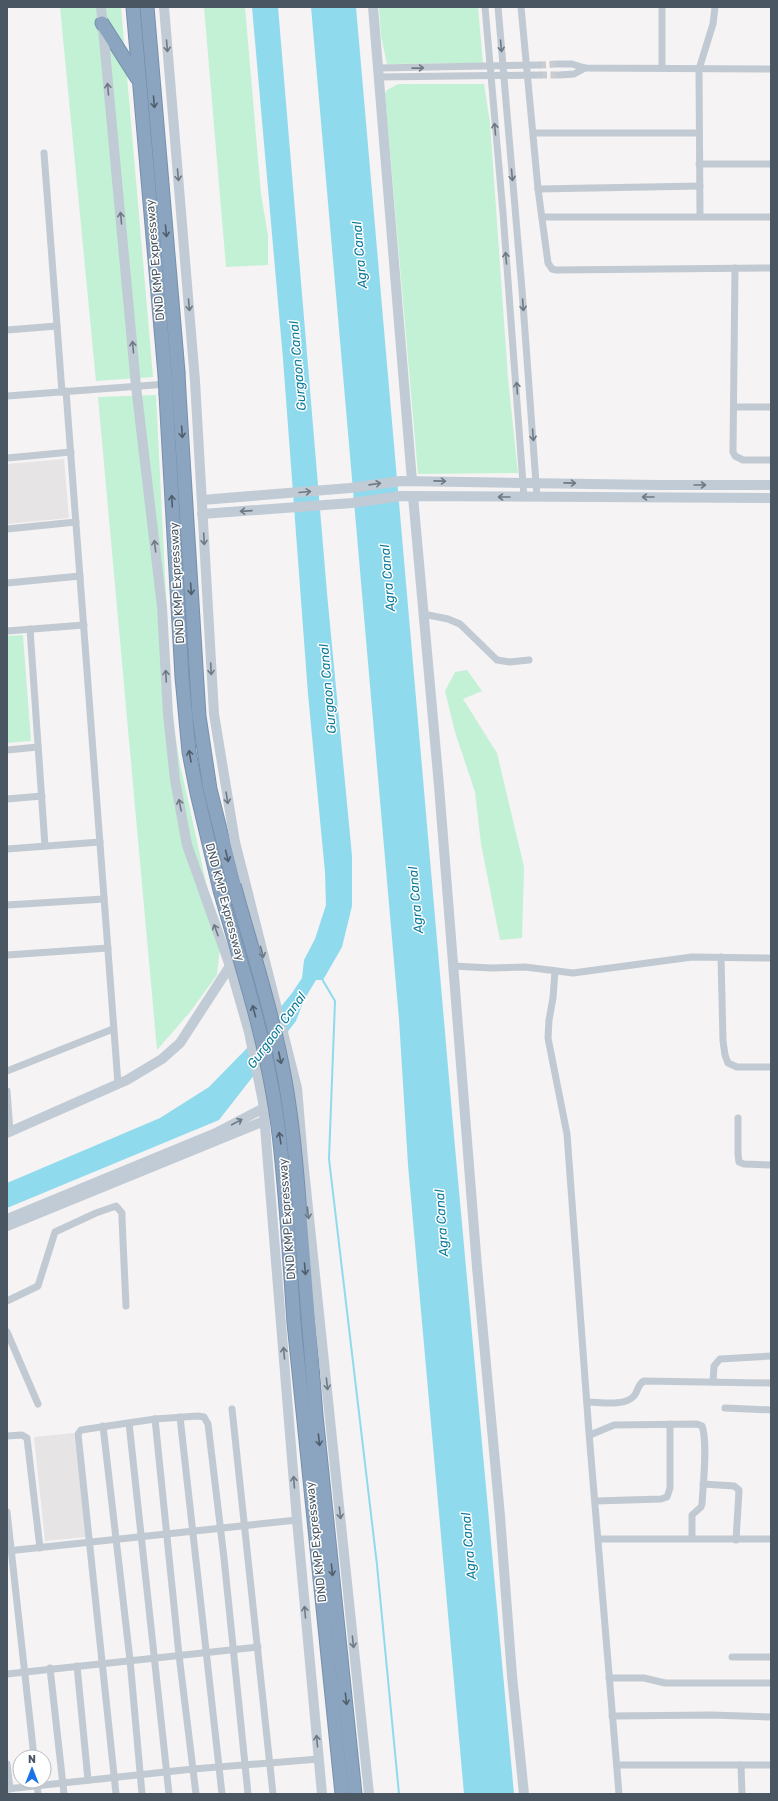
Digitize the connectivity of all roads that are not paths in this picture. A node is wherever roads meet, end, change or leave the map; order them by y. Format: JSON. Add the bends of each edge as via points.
{"nodes":[{"id":1,"x":101,"y":7,"type":"edge"},
{"id":2,"x":133,"y":7,"type":"edge"},
{"id":3,"x":147,"y":7,"type":"edge"},
{"id":4,"x":164,"y":7,"type":"edge"},
{"id":5,"x":373,"y":7,"type":"edge"},
{"id":6,"x":485,"y":7,"type":"edge"},
{"id":7,"x":498,"y":7,"type":"edge"},
{"id":8,"x":521,"y":7,"type":"edge"},
{"id":9,"x":662,"y":7,"type":"edge"},
{"id":10,"x":715,"y":7,"type":"edge"},
{"id":11,"x":102,"y":23,"type":"junction"},
{"id":12,"x":558,"y":64,"type":"tunnel mouth"},
{"id":13,"x":527,"y":65,"type":"junction"},
{"id":14,"x":539,"y":65,"type":"tunnel mouth"},
{"id":15,"x":502,"y":66,"type":"junction"},
{"id":16,"x":490,"y":67,"type":"junction"},
{"id":17,"x":585,"y":68,"type":"junction"},
{"id":18,"x":662,"y":68,"type":"junction"},
{"id":19,"x":698,"y":69,"type":"junction"},
{"id":20,"x":771,"y":69,"type":"edge"},
{"id":21,"x":379,"y":72,"type":"junction"},
{"id":22,"x":491,"y":75,"type":"junction"},
{"id":23,"x":503,"y":75,"type":"junction"},
{"id":24,"x":528,"y":75,"type":"junction"},
{"id":25,"x":540,"y":75,"type":"tunnel mouth"},
{"id":26,"x":559,"y":75,"type":"tunnel mouth"},
{"id":27,"x":139,"y":81,"type":"junction"},
{"id":28,"x":534,"y":133,"type":"junction"},
{"id":29,"x":699,"y":133,"type":"junction"},
{"id":30,"x":44,"y":153,"type":"dead end"},
{"id":31,"x":700,"y":164,"type":"junction"},
{"id":32,"x":771,"y":164,"type":"edge"},
{"id":33,"x":700,"y":186,"type":"junction"},
{"id":34,"x":538,"y":189,"type":"junction"},
{"id":35,"x":700,"y":216,"type":"junction"},
{"id":36,"x":771,"y":217,"type":"edge"},
{"id":37,"x":542,"y":218,"type":"junction"},
{"id":38,"x":735,"y":268,"type":"junction"},
{"id":39,"x":771,"y":268,"type":"edge"},
{"id":40,"x":7,"y":325,"type":"edge"},
{"id":41,"x":58,"y":326,"type":"junction"},
{"id":42,"x":7,"y":330,"type":"edge"},
{"id":43,"x":195,"y":381,"type":"junction"},
{"id":44,"x":136,"y":386,"type":"junction"},
{"id":45,"x":64,"y":392,"type":"junction"},
{"id":46,"x":7,"y":396,"type":"edge"},
{"id":47,"x":734,"y":407,"type":"junction"},
{"id":48,"x":771,"y":407,"type":"edge"},
{"id":49,"x":71,"y":452,"type":"junction"},
{"id":50,"x":7,"y":458,"type":"edge"},
{"id":51,"x":771,"y":460,"type":"edge"},
{"id":52,"x":412,"y":481,"type":"junction"},
{"id":53,"x":524,"y":483,"type":"junction"},
{"id":54,"x":536,"y":483,"type":"junction"},
{"id":55,"x":771,"y":485,"type":"edge"},
{"id":56,"x":413,"y":496,"type":"junction"},
{"id":57,"x":524,"y":497,"type":"junction"},
{"id":58,"x":537,"y":497,"type":"junction"},
{"id":59,"x":771,"y":498,"type":"edge"},
{"id":60,"x":202,"y":500,"type":"junction"},
{"id":61,"x":202,"y":514,"type":"junction"},
{"id":62,"x":76,"y":522,"type":"junction"},
{"id":63,"x":7,"y":529,"type":"edge"},
{"id":64,"x":80,"y":576,"type":"junction"},
{"id":65,"x":7,"y":583,"type":"edge"},
{"id":66,"x":423,"y":614,"type":"junction"},
{"id":67,"x":84,"y":625,"type":"junction"},
{"id":68,"x":30,"y":629,"type":"junction"},
{"id":69,"x":7,"y":631,"type":"edge"},
{"id":70,"x":529,"y":660,"type":"dead end"},
{"id":71,"x":38,"y":747,"type":"junction"},
{"id":72,"x":7,"y":750,"type":"edge"},
{"id":73,"x":42,"y":796,"type":"junction"},
{"id":74,"x":7,"y":799,"type":"edge"},
{"id":75,"x":100,"y":842,"type":"junction"},
{"id":76,"x":45,"y":846,"type":"junction"},
{"id":77,"x":7,"y":849,"type":"edge"},
{"id":78,"x":104,"y":899,"type":"junction"},
{"id":79,"x":7,"y":905,"type":"edge"},
{"id":80,"x":250,"y":905,"type":"junction"},
{"id":81,"x":210,"y":915,"type":"junction"},
{"id":82,"x":108,"y":948,"type":"junction"},
{"id":83,"x":7,"y":955,"type":"edge"},
{"id":84,"x":721,"y":957,"type":"junction"},
{"id":85,"x":771,"y":958,"type":"edge"},
{"id":86,"x":230,"y":966,"type":"junction"},
{"id":87,"x":453,"y":966,"type":"junction"},
{"id":88,"x":555,"y":971,"type":"junction"},
{"id":89,"x":114,"y":1029,"type":"junction"},
{"id":90,"x":771,"y":1067,"type":"edge"},
{"id":91,"x":7,"y":1071,"type":"edge"},
{"id":92,"x":118,"y":1084,"type":"junction"},
{"id":93,"x":7,"y":1091,"type":"edge"},
{"id":94,"x":264,"y":1108,"type":"junction"},
{"id":95,"x":738,"y":1118,"type":"dead end"},
{"id":96,"x":264,"y":1121,"type":"junction"},
{"id":97,"x":8,"y":1132,"type":"edge"},
{"id":98,"x":303,"y":1160,"type":"junction"},
{"id":99,"x":268,"y":1164,"type":"junction"},
{"id":100,"x":771,"y":1165,"type":"edge"},
{"id":101,"x":7,"y":1219,"type":"edge"},
{"id":102,"x":7,"y":1226,"type":"edge"},
{"id":103,"x":7,"y":1301,"type":"edge"},
{"id":104,"x":126,"y":1306,"type":"dead end"},
{"id":105,"x":7,"y":1332,"type":"edge"},
{"id":106,"x":771,"y":1356,"type":"edge"},
{"id":107,"x":712,"y":1382,"type":"junction"},
{"id":108,"x":771,"y":1383,"type":"edge"},
{"id":109,"x":587,"y":1402,"type":"junction"},
{"id":110,"x":38,"y":1404,"type":"dead end"},
{"id":111,"x":725,"y":1408,"type":"dead end"},
{"id":112,"x":232,"y":1409,"type":"dead end"},
{"id":113,"x":771,"y":1410,"type":"edge"},
{"id":114,"x":180,"y":1417,"type":"junction"},
{"id":115,"x":154,"y":1419,"type":"junction"},
{"id":116,"x":129,"y":1423,"type":"junction"},
{"id":117,"x":670,"y":1424,"type":"junction"},
{"id":118,"x":103,"y":1426,"type":"junction"},
{"id":119,"x":590,"y":1435,"type":"junction"},
{"id":120,"x":7,"y":1436,"type":"edge"},
{"id":121,"x":703,"y":1484,"type":"junction"},
{"id":122,"x":596,"y":1501,"type":"junction"},
{"id":123,"x":7,"y":1512,"type":"edge"},
{"id":124,"x":297,"y":1520,"type":"junction"},
{"id":125,"x":245,"y":1526,"type":"junction"},
{"id":126,"x":220,"y":1528,"type":"junction"},
{"id":127,"x":192,"y":1531,"type":"junction"},
{"id":128,"x":166,"y":1534,"type":"junction"},
{"id":129,"x":142,"y":1537,"type":"junction"},
{"id":130,"x":692,"y":1538,"type":"junction"},
{"id":131,"x":599,"y":1539,"type":"junction"},
{"id":132,"x":771,"y":1539,"type":"edge"},
{"id":133,"x":116,"y":1540,"type":"junction"},
{"id":134,"x":736,"y":1540,"type":"junction"},
{"id":135,"x":89,"y":1542,"type":"junction"},
{"id":136,"x":40,"y":1548,"type":"junction"},
{"id":137,"x":9,"y":1551,"type":"edge"},
{"id":138,"x":258,"y":1647,"type":"junction"},
{"id":139,"x":233,"y":1650,"type":"junction"},
{"id":140,"x":207,"y":1653,"type":"junction"},
{"id":141,"x":179,"y":1655,"type":"junction"},
{"id":142,"x":732,"y":1657,"type":"dead end"},
{"id":143,"x":771,"y":1657,"type":"edge"},
{"id":144,"x":154,"y":1658,"type":"junction"},
{"id":145,"x":130,"y":1660,"type":"junction"},
{"id":146,"x":102,"y":1664,"type":"junction"},
{"id":147,"x":77,"y":1666,"type":"junction"},
{"id":148,"x":50,"y":1668,"type":"junction"},
{"id":149,"x":25,"y":1671,"type":"junction"},
{"id":150,"x":7,"y":1674,"type":"edge"},
{"id":151,"x":609,"y":1678,"type":"junction"},
{"id":152,"x":771,"y":1683,"type":"edge"},
{"id":153,"x":612,"y":1716,"type":"junction"},
{"id":154,"x":771,"y":1717,"type":"edge"},
{"id":155,"x":33,"y":1749,"type":"edge"},
{"id":156,"x":318,"y":1759,"type":"junction"},
{"id":157,"x":270,"y":1762,"type":"junction"},
{"id":158,"x":7,"y":1764,"type":"edge"},
{"id":159,"x":245,"y":1764,"type":"junction"},
{"id":160,"x":771,"y":1765,"type":"edge"},
{"id":161,"x":617,"y":1766,"type":"junction"},
{"id":162,"x":741,"y":1766,"type":"junction"},
{"id":163,"x":220,"y":1767,"type":"junction"},
{"id":164,"x":193,"y":1770,"type":"junction"},
{"id":165,"x":166,"y":1772,"type":"junction"},
{"id":166,"x":140,"y":1775,"type":"junction"},
{"id":167,"x":115,"y":1778,"type":"junction"},
{"id":168,"x":88,"y":1780,"type":"junction"},
{"id":169,"x":63,"y":1784,"type":"junction"},
{"id":170,"x":52,"y":1785,"type":"edge"},
{"id":171,"x":8,"y":1789,"type":"edge"},
{"id":172,"x":64,"y":1794,"type":"edge"},
{"id":173,"x":116,"y":1794,"type":"edge"},
{"id":174,"x":142,"y":1794,"type":"edge"},
{"id":175,"x":169,"y":1794,"type":"edge"},
{"id":176,"x":196,"y":1794,"type":"edge"},
{"id":177,"x":222,"y":1794,"type":"edge"},
{"id":178,"x":248,"y":1794,"type":"edge"},
{"id":179,"x":273,"y":1794,"type":"edge"},
{"id":180,"x":322,"y":1794,"type":"edge"},
{"id":181,"x":342,"y":1794,"type":"edge"},
{"id":182,"x":355,"y":1794,"type":"edge"},
{"id":183,"x":369,"y":1794,"type":"edge"},
{"id":184,"x":524,"y":1794,"type":"edge"},
{"id":185,"x":619,"y":1794,"type":"edge"},
{"id":186,"x":742,"y":1794,"type":"edge"}],
"edges":[{"from":1,"to":11,"type":"street"},
{"from":2,"to":27,"type":"highway","name":"DND KMP Expressway"},
{"from":3,"to":182,"type":"highway","name":"DND KMP Expressway","one_way":true,"bridge":true,"via":[[178,372],[199,716],[210,789],[274,1032],[295,1144],[316,1415]]},
{"from":4,"to":43,"type":"street","one_way":true},
{"from":5,"to":21,"type":"street"},
{"from":6,"to":16,"type":"street"},
{"from":7,"to":15,"type":"street","one_way":true},
{"from":8,"to":13,"type":"street"},
{"from":9,"to":18,"type":"street"},
{"from":10,"to":19,"type":"street","via":[[713,24]]},
{"from":11,"to":27,"type":"highway"},
{"from":44,"to":11,"type":"street","one_way":true},
{"from":12,"to":17,"type":"street","via":[[572,64]]},
{"from":13,"to":14,"type":"street"},
{"from":13,"to":15,"type":"street"},
{"from":13,"to":24,"type":"street"},
{"from":15,"to":16,"type":"street"},
{"from":15,"to":23,"type":"street"},
{"from":21,"to":16,"type":"street","one_way":true},
{"from":16,"to":22,"type":"street"},
{"from":17,"to":18,"type":"street"},
{"from":17,"to":26,"type":"street","via":[[574,74]]},
{"from":18,"to":19,"type":"street"},
{"from":19,"to":20,"type":"street"},
{"from":19,"to":29,"type":"street"},
{"from":21,"to":22,"type":"street"},
{"from":21,"to":52,"type":"street"},
{"from":22,"to":23,"type":"street"},
{"from":53,"to":22,"type":"street","one_way":true},
{"from":23,"to":24,"type":"street"},
{"from":23,"to":54,"type":"street","one_way":true},
{"from":24,"to":25,"type":"street"},
{"from":24,"to":28,"type":"street"},
{"from":181,"to":27,"type":"highway","name":"DND KMP Expressway","one_way":true,"bridge":true,"via":[[296,1339],[281,1146],[258,1025],[220,890],[197,793],[188,738],[182,677],[165,375]]},
{"from":28,"to":29,"type":"street"},
{"from":28,"to":34,"type":"street"},
{"from":29,"to":31,"type":"street"},
{"from":30,"to":41,"type":"street"},
{"from":31,"to":32,"type":"street"},
{"from":31,"to":33,"type":"street"},
{"from":33,"to":34,"type":"street"},
{"from":33,"to":35,"type":"street"},
{"from":34,"to":37,"type":"street"},
{"from":35,"to":36,"type":"street"},
{"from":35,"to":37,"type":"street"},
{"from":37,"to":38,"type":"street","via":[[548,263],[552,269]]},
{"from":38,"to":39,"type":"street"},
{"from":38,"to":47,"type":"street"},
{"from":40,"to":42,"type":"street"},
{"from":41,"to":42,"type":"street"},
{"from":41,"to":45,"type":"street"},
{"from":43,"to":44,"type":"street"},
{"from":43,"to":60,"type":"street"},
{"from":44,"to":45,"type":"street"},
{"from":81,"to":44,"type":"street","one_way":true,"via":[[187,845],[175,780],[168,714],[162,607]]},
{"from":45,"to":46,"type":"street"},
{"from":45,"to":49,"type":"street"},
{"from":47,"to":48,"type":"street"},
{"from":47,"to":51,"type":"street","via":[[732,447],[735,456],[743,460]]},
{"from":49,"to":50,"type":"street"},
{"from":49,"to":62,"type":"street"},
{"from":52,"to":53,"type":"street","one_way":true},
{"from":60,"to":52,"type":"street","one_way":true},
{"from":53,"to":54,"type":"street"},
{"from":53,"to":57,"type":"street"},
{"from":54,"to":55,"type":"street","one_way":true},
{"from":54,"to":58,"type":"street"},
{"from":57,"to":56,"type":"street","one_way":true},
{"from":56,"to":61,"type":"street","one_way":true},
{"from":56,"to":66,"type":"street"},
{"from":57,"to":58,"type":"street"},
{"from":59,"to":58,"type":"street","one_way":true},
{"from":60,"to":61,"type":"street"},
{"from":61,"to":80,"type":"street","one_way":true,"via":[[214,714],[235,842]]},
{"from":62,"to":63,"type":"street"},
{"from":62,"to":64,"type":"street"},
{"from":64,"to":65,"type":"street"},
{"from":64,"to":67,"type":"street"},
{"from":66,"to":70,"type":"street","via":[[460,624],[497,660]]},
{"from":66,"to":87,"type":"street"},
{"from":67,"to":68,"type":"street"},
{"from":67,"to":75,"type":"street"},
{"from":68,"to":69,"type":"street"},
{"from":68,"to":71,"type":"street"},
{"from":71,"to":72,"type":"street"},
{"from":71,"to":73,"type":"street"},
{"from":73,"to":74,"type":"street"},
{"from":73,"to":76,"type":"street"},
{"from":75,"to":76,"type":"street"},
{"from":75,"to":78,"type":"street"},
{"from":76,"to":77,"type":"street"},
{"from":78,"to":79,"type":"street"},
{"from":78,"to":82,"type":"street"},
{"from":80,"to":81,"type":"street"},
{"from":80,"to":98,"type":"street","one_way":true,"via":[[297,1088]]},
{"from":86,"to":81,"type":"street","one_way":true},
{"from":82,"to":83,"type":"street"},
{"from":82,"to":89,"type":"street"},
{"from":84,"to":85,"type":"street"},
{"from":84,"to":88,"type":"street","via":[[654,961],[574,973]]},
{"from":84,"to":90,"type":"street","via":[[724,1055],[728,1063],[737,1067]]},
{"from":86,"to":92,"type":"street","via":[[174,1050]]},
{"from":86,"to":94,"type":"street","via":[[252,1044]]},
{"from":87,"to":88,"type":"street","via":[[525,967]]},
{"from":87,"to":184,"type":"street"},
{"from":88,"to":109,"type":"street","via":[[548,1038],[568,1134]]},
{"from":89,"to":91,"type":"street"},
{"from":89,"to":92,"type":"street"},
{"from":92,"to":97,"type":"street"},
{"from":93,"to":97,"type":"street"},
{"from":94,"to":96,"type":"street"},
{"from":101,"to":94,"type":"street","one_way":true,"via":[[218,1132]]},
{"from":95,"to":100,"type":"street","via":[[740,1162]]},
{"from":96,"to":99,"type":"street"},
{"from":96,"to":102,"type":"street"},
{"from":98,"to":99,"type":"street"},
{"from":98,"to":183,"type":"street","one_way":true},
{"from":124,"to":99,"type":"street","one_way":true},
{"from":103,"to":104,"type":"street","via":[[38,1286],[55,1232],[116,1206],[122,1213]]},
{"from":105,"to":110,"type":"street"},
{"from":106,"to":107,"type":"street","via":[[720,1359],[714,1366]]},
{"from":107,"to":108,"type":"street"},
{"from":107,"to":109,"type":"street","via":[[644,1381],[634,1396],[626,1401]]},
{"from":109,"to":119,"type":"street"},
{"from":111,"to":113,"type":"street"},
{"from":112,"to":125,"type":"street"},
{"from":114,"to":115,"type":"street"},
{"from":114,"to":126,"type":"street","via":[[198,1416],[208,1421]]},
{"from":114,"to":127,"type":"street"},
{"from":115,"to":116,"type":"street"},
{"from":115,"to":128,"type":"street"},
{"from":116,"to":118,"type":"street"},
{"from":116,"to":129,"type":"street"},
{"from":117,"to":119,"type":"street","via":[[614,1425]]},
{"from":117,"to":121,"type":"street","via":[[702,1426]]},
{"from":117,"to":122,"type":"street","via":[[670,1488],[667,1497]]},
{"from":118,"to":133,"type":"street"},
{"from":118,"to":135,"type":"street","via":[[81,1430],[78,1434]]},
{"from":119,"to":122,"type":"street"},
{"from":120,"to":136,"type":"street","via":[[27,1438]]},
{"from":121,"to":130,"type":"street","via":[[701,1507],[692,1515]]},
{"from":121,"to":134,"type":"street","via":[[734,1486],[739,1490]]},
{"from":122,"to":131,"type":"street"},
{"from":123,"to":137,"type":"street"},
{"from":124,"to":125,"type":"street"},
{"from":156,"to":124,"type":"street","one_way":true},
{"from":125,"to":126,"type":"street"},
{"from":125,"to":138,"type":"street"},
{"from":126,"to":127,"type":"street"},
{"from":126,"to":139,"type":"street"},
{"from":127,"to":128,"type":"street"},
{"from":127,"to":140,"type":"street"},
{"from":128,"to":129,"type":"street"},
{"from":128,"to":141,"type":"street"},
{"from":129,"to":133,"type":"street"},
{"from":129,"to":144,"type":"street"},
{"from":130,"to":131,"type":"street"},
{"from":130,"to":134,"type":"street"},
{"from":131,"to":151,"type":"street"},
{"from":132,"to":134,"type":"street"},
{"from":133,"to":135,"type":"street"},
{"from":133,"to":145,"type":"street"},
{"from":135,"to":136,"type":"street"},
{"from":135,"to":146,"type":"street"},
{"from":136,"to":137,"type":"street"},
{"from":137,"to":149,"type":"street"},
{"from":138,"to":139,"type":"street"},
{"from":138,"to":157,"type":"street"},
{"from":139,"to":140,"type":"street"},
{"from":139,"to":159,"type":"street"},
{"from":140,"to":141,"type":"street"},
{"from":140,"to":163,"type":"street"},
{"from":141,"to":144,"type":"street"},
{"from":141,"to":164,"type":"street"},
{"from":142,"to":143,"type":"street"},
{"from":144,"to":145,"type":"street"},
{"from":144,"to":165,"type":"street"},
{"from":145,"to":146,"type":"street"},
{"from":145,"to":166,"type":"street"},
{"from":146,"to":147,"type":"street"},
{"from":146,"to":167,"type":"street"},
{"from":147,"to":148,"type":"street"},
{"from":147,"to":168,"type":"street"},
{"from":148,"to":149,"type":"street"},
{"from":148,"to":169,"type":"street"},
{"from":149,"to":150,"type":"street"},
{"from":149,"to":155,"type":"street"},
{"from":151,"to":152,"type":"street","via":[[644,1678],[664,1683]]},
{"from":151,"to":153,"type":"street"},
{"from":153,"to":154,"type":"street"},
{"from":153,"to":161,"type":"street"},
{"from":156,"to":157,"type":"street"},
{"from":156,"to":180,"type":"street"},
{"from":157,"to":159,"type":"street"},
{"from":157,"to":179,"type":"street"},
{"from":158,"to":171,"type":"street"},
{"from":159,"to":163,"type":"street"},
{"from":159,"to":178,"type":"street"},
{"from":160,"to":162,"type":"street"},
{"from":161,"to":162,"type":"street"},
{"from":161,"to":185,"type":"street"},
{"from":162,"to":186,"type":"street"},
{"from":163,"to":164,"type":"street"},
{"from":163,"to":177,"type":"street"},
{"from":164,"to":165,"type":"street"},
{"from":164,"to":176,"type":"street"},
{"from":165,"to":166,"type":"street"},
{"from":165,"to":175,"type":"street"},
{"from":166,"to":167,"type":"street"},
{"from":166,"to":174,"type":"street"},
{"from":167,"to":168,"type":"street"},
{"from":167,"to":173,"type":"street"},
{"from":168,"to":169,"type":"street"},
{"from":169,"to":170,"type":"street"},
{"from":169,"to":172,"type":"street"}]}
